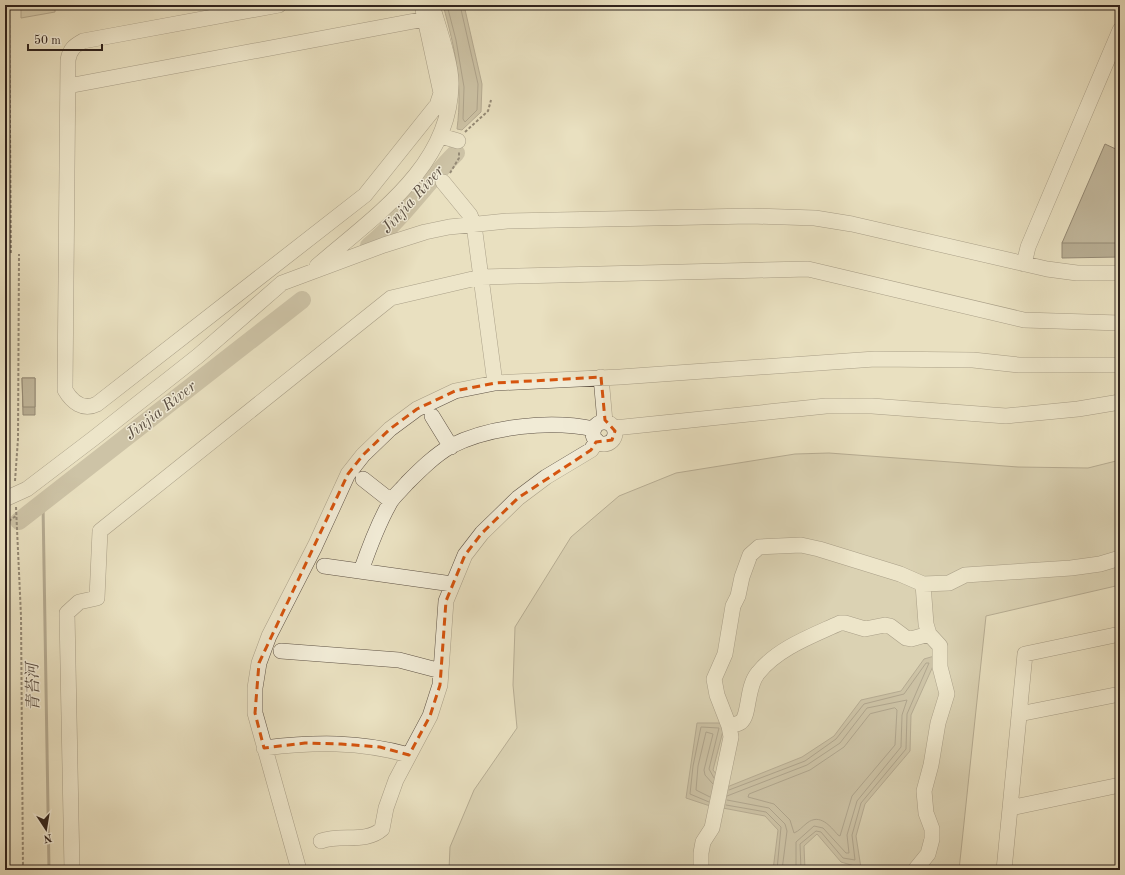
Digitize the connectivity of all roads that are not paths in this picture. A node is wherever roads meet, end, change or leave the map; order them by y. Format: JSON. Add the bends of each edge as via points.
{"nodes":[{"id":1,"x":279,"y":5,"type":"edge"},
{"id":2,"x":432,"y":5,"type":"edge"},
{"id":3,"x":423,"y":12,"type":"edge"},
{"id":4,"x":1120,"y":30,"type":"edge"},
{"id":5,"x":68,"y":86,"type":"junction"},
{"id":6,"x":441,"y":136,"type":"junction"},
{"id":7,"x":458,"y":141,"type":"dead end"},
{"id":8,"x":443,"y":182,"type":"dead end"},
{"id":9,"x":474,"y":225,"type":"junction"},
{"id":10,"x":1024,"y":264,"type":"junction"},
{"id":11,"x":270,"y":268,"type":"junction"},
{"id":12,"x":311,"y":272,"type":"junction"},
{"id":13,"x":1120,"y":273,"type":"edge"},
{"id":14,"x":481,"y":277,"type":"junction"},
{"id":15,"x":282,"y":283,"type":"junction"},
{"id":16,"x":1120,"y":323,"type":"edge"},
{"id":17,"x":184,"y":336,"type":"junction"},
{"id":18,"x":198,"y":356,"type":"junction"},
{"id":19,"x":1120,"y":365,"type":"edge"},
{"id":20,"x":601,"y":377,"type":"junction"},
{"id":21,"x":495,"y":383,"type":"junction"},
{"id":22,"x":1120,"y":402,"type":"edge"},
{"id":23,"x":432,"y":416,"type":"dead end"},
{"id":24,"x":602,"y":430,"type":"junction"},
{"id":25,"x":451,"y":446,"type":"junction"},
{"id":26,"x":363,"y":479,"type":"dead end"},
{"id":27,"x":9,"y":497,"type":"edge"},
{"id":28,"x":391,"y":501,"type":"junction"},
{"id":29,"x":1120,"y":558,"type":"edge"},
{"id":30,"x":324,"y":566,"type":"dead end"},
{"id":31,"x":361,"y":571,"type":"junction"},
{"id":32,"x":452,"y":584,"type":"junction"},
{"id":33,"x":923,"y":584,"type":"junction"},
{"id":34,"x":929,"y":634,"type":"junction"},
{"id":35,"x":1120,"y":634,"type":"edge"},
{"id":36,"x":281,"y":651,"type":"dead end"},
{"id":37,"x":441,"y":671,"type":"junction"},
{"id":38,"x":1120,"y":694,"type":"edge"},
{"id":39,"x":1019,"y":714,"type":"junction"},
{"id":40,"x":729,"y":726,"type":"junction"},
{"id":41,"x":264,"y":748,"type":"junction"},
{"id":42,"x":409,"y":755,"type":"junction"},
{"id":43,"x":1120,"y":785,"type":"edge"},
{"id":44,"x":1010,"y":808,"type":"junction"},
{"id":45,"x":321,"y":841,"type":"dead end"},
{"id":46,"x":72,"y":870,"type":"edge"},
{"id":47,"x":299,"y":870,"type":"edge"},
{"id":48,"x":701,"y":870,"type":"edge"},
{"id":49,"x":915,"y":870,"type":"edge"},
{"id":50,"x":1004,"y":870,"type":"edge"}],
"edges":[{"from":1,"to":5,"type":"street","via":[[83,41],[73,46],[69,52]]},
{"from":2,"to":6,"type":"street","via":[[452,83]]},
{"from":3,"to":5,"type":"street"},
{"from":3,"to":11,"type":"street","via":[[441,93],[437,105],[365,194]]},
{"from":4,"to":10,"type":"street","via":[[1028,247]]},
{"from":5,"to":17,"type":"street","via":[[65,390],[69,398],[82,406],[90,407],[97,404]]},
{"from":6,"to":7,"type":"street"},
{"from":6,"to":12,"type":"street","via":[[428,160],[410,182]]},
{"from":8,"to":9,"type":"street","via":[[470,215]]},
{"from":9,"to":10,"type":"street","via":[[507,221],[736,216],[815,218],[852,224]]},
{"from":9,"to":12,"type":"street","via":[[425,232]]},
{"from":9,"to":14,"type":"street"},
{"from":10,"to":13,"type":"street","via":[[1077,273]]},
{"from":11,"to":15,"type":"street"},
{"from":11,"to":17,"type":"street"},
{"from":12,"to":15,"type":"street"},
{"from":14,"to":16,"type":"street","via":[[808,269],[1024,320]]},
{"from":14,"to":21,"type":"street"},
{"from":14,"to":46,"type":"street","via":[[391,298],[100,531],[96,598],[79,602],[67,613]]},
{"from":15,"to":18,"type":"street"},
{"from":17,"to":18,"type":"street"},
{"from":18,"to":27,"type":"street","via":[[27,489]]},
{"from":19,"to":20,"type":"street","via":[[1019,365],[974,360],[875,359]]},
{"from":20,"to":21,"type":"street"},
{"from":20,"to":24,"type":"street"},
{"from":21,"to":41,"type":"street","via":[[455,391],[417,409],[390,429],[348,474],[269,636],[259,663],[255,713]]},
{"from":22,"to":24,"type":"street","via":[[1006,416],[872,406],[826,406]]},
{"from":23,"to":25,"type":"street"},
{"from":24,"to":25,"type":"street","via":[[574,424],[528,426],[489,432]]},
{"from":24,"to":32,"type":"street","via":[[591,450],[546,477],[518,498],[482,533],[465,555]]},
{"from":25,"to":28,"type":"street","via":[[420,469]]},
{"from":26,"to":28,"type":"street"},
{"from":28,"to":31,"type":"street","via":[[370,544]]},
{"from":29,"to":33,"type":"street","via":[[1071,568],[965,575],[952,582]]},
{"from":30,"to":31,"type":"street"},
{"from":31,"to":32,"type":"street"},
{"from":32,"to":37,"type":"street","via":[[446,601]]},
{"from":33,"to":34,"type":"street"},
{"from":33,"to":40,"type":"street","via":[[900,574],[801,545],[764,546],[755,550],[750,555],[742,577],[733,606],[724,654],[714,679],[717,695]]},
{"from":34,"to":40,"type":"street","via":[[910,639],[885,625],[865,629],[840,623],[804,640],[770,661],[758,673],[750,687],[745,716],[740,722]]},
{"from":34,"to":49,"type":"street","via":[[940,646],[940,667],[947,694],[938,723],[924,791],[926,813],[932,829],[930,849]]},
{"from":35,"to":39,"type":"street","via":[[1025,654]]},
{"from":36,"to":37,"type":"street","via":[[400,660]]},
{"from":37,"to":42,"type":"street","via":[[440,685],[430,716]]},
{"from":38,"to":39,"type":"street"},
{"from":39,"to":44,"type":"street"},
{"from":40,"to":48,"type":"street","via":[[731,737],[713,824],[701,853]]},
{"from":41,"to":42,"type":"street","via":[[304,743],[341,744],[380,747]]},
{"from":41,"to":47,"type":"street"},
{"from":42,"to":45,"type":"street","via":[[396,780],[382,829],[371,837],[329,838]]},
{"from":43,"to":44,"type":"street"},
{"from":44,"to":50,"type":"street"}]}
